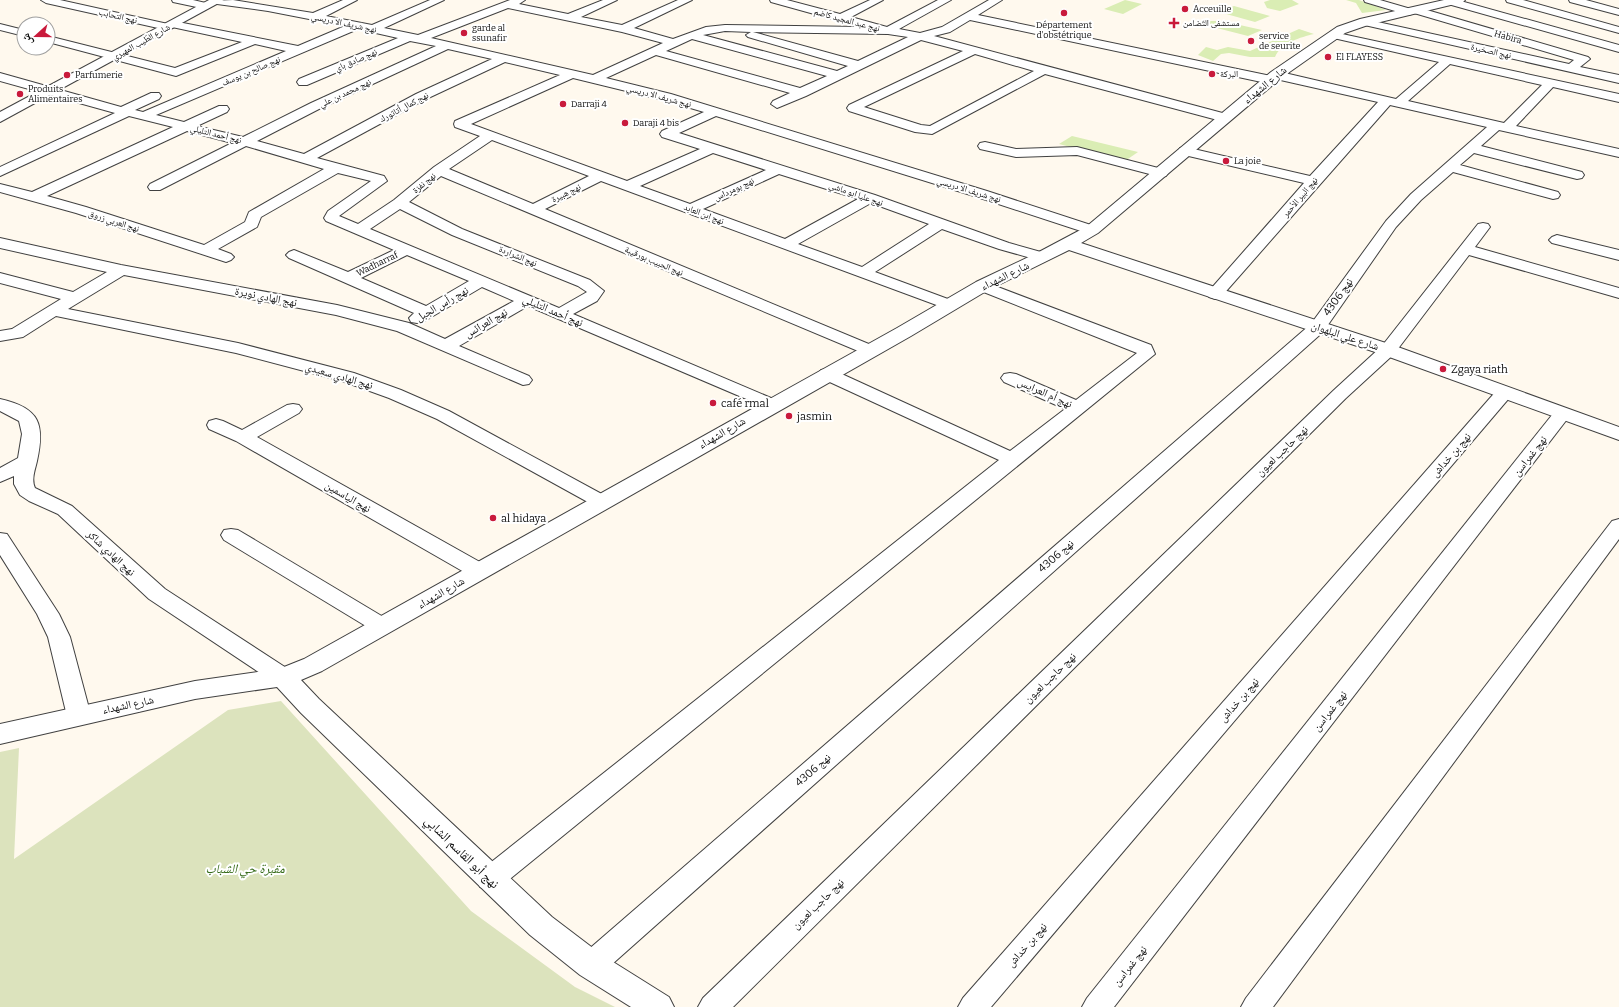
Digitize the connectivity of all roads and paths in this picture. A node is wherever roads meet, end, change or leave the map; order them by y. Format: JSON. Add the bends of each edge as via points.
{"nodes":[{"id":1,"x":46,"y":0,"type":"edge"},
{"id":2,"x":177,"y":0,"type":"edge"},
{"id":3,"x":286,"y":0,"type":"edge"},
{"id":4,"x":352,"y":0,"type":"edge"},
{"id":5,"x":439,"y":0,"type":"edge"},
{"id":6,"x":520,"y":0,"type":"edge"},
{"id":7,"x":612,"y":0,"type":"edge"},
{"id":8,"x":687,"y":0,"type":"edge"},
{"id":9,"x":775,"y":0,"type":"edge"},
{"id":10,"x":878,"y":0,"type":"edge"},
{"id":11,"x":946,"y":0,"type":"edge"},
{"id":12,"x":997,"y":0,"type":"edge"},
{"id":13,"x":1369,"y":0,"type":"edge"},
{"id":14,"x":1512,"y":0,"type":"edge"},
{"id":15,"x":1574,"y":0,"type":"edge"},
{"id":16,"x":1455,"y":1,"type":"edge"},
{"id":17,"x":214,"y":2,"type":"edge"},
{"id":18,"x":508,"y":5,"type":"junction"},
{"id":19,"x":268,"y":8,"type":"junction"},
{"id":20,"x":1412,"y":11,"type":"junction"},
{"id":21,"x":1619,"y":12,"type":"edge"},
{"id":22,"x":314,"y":17,"type":"junction"},
{"id":23,"x":970,"y":17,"type":"junction"},
{"id":24,"x":569,"y":18,"type":"junction"},
{"id":25,"x":841,"y":18,"type":"junction"},
{"id":26,"x":1364,"y":22,"type":"junction"},
{"id":27,"x":170,"y":25,"type":"junction"},
{"id":28,"x":357,"y":25,"type":"junction"},
{"id":29,"x":0,"y":27,"type":"edge"},
{"id":30,"x":724,"y":28,"type":"junction"},
{"id":31,"x":372,"y":29,"type":"junction"},
{"id":32,"x":623,"y":29,"type":"junction"},
{"id":33,"x":1619,"y":30,"type":"edge"},
{"id":34,"x":16,"y":31,"type":"edge"},
{"id":35,"x":888,"y":31,"type":"junction"},
{"id":36,"x":691,"y":35,"type":"junction"},
{"id":37,"x":1333,"y":35,"type":"junction"},
{"id":38,"x":920,"y":36,"type":"junction"},
{"id":39,"x":414,"y":38,"type":"junction"},
{"id":40,"x":56,"y":41,"type":"edge"},
{"id":41,"x":254,"y":41,"type":"junction"},
{"id":42,"x":674,"y":43,"type":"junction"},
{"id":43,"x":446,"y":46,"type":"junction"},
{"id":44,"x":1619,"y":49,"type":"edge"},
{"id":45,"x":299,"y":50,"type":"junction"},
{"id":46,"x":974,"y":50,"type":"junction"},
{"id":47,"x":655,"y":51,"type":"junction"},
{"id":48,"x":114,"y":56,"type":"junction"},
{"id":49,"x":504,"y":58,"type":"junction"},
{"id":50,"x":1447,"y":60,"type":"junction"},
{"id":51,"x":858,"y":65,"type":"junction"},
{"id":52,"x":1569,"y":68,"type":"junction"},
{"id":53,"x":1044,"y":70,"type":"junction"},
{"id":54,"x":572,"y":74,"type":"junction"},
{"id":55,"x":838,"y":75,"type":"junction"},
{"id":56,"x":0,"y":77,"type":"edge"},
{"id":57,"x":1274,"y":78,"type":"junction"},
{"id":58,"x":594,"y":79,"type":"junction"},
{"id":59,"x":1619,"y":80,"type":"edge"},
{"id":60,"x":303,"y":82,"type":"dead end"},
{"id":61,"x":1549,"y":84,"type":"junction"},
{"id":62,"x":49,"y":92,"type":"junction"},
{"id":63,"x":802,"y":93,"type":"junction"},
{"id":64,"x":1600,"y":94,"type":"junction"},
{"id":65,"x":155,"y":96,"type":"dead end"},
{"id":66,"x":1619,"y":98,"type":"edge"},
{"id":67,"x":1393,"y":101,"type":"junction"},
{"id":68,"x":777,"y":104,"type":"dead end"},
{"id":69,"x":223,"y":109,"type":"dead end"},
{"id":70,"x":124,"y":111,"type":"junction"},
{"id":71,"x":715,"y":112,"type":"junction"},
{"id":72,"x":144,"y":116,"type":"junction"},
{"id":73,"x":0,"y":118,"type":"edge"},
{"id":74,"x":1225,"y":118,"type":"junction"},
{"id":75,"x":184,"y":126,"type":"junction"},
{"id":76,"x":1502,"y":126,"type":"junction"},
{"id":77,"x":489,"y":136,"type":"junction"},
{"id":78,"x":245,"y":142,"type":"junction"},
{"id":79,"x":986,"y":146,"type":"dead end"},
{"id":80,"x":712,"y":148,"type":"junction"},
{"id":81,"x":1472,"y":148,"type":"junction"},
{"id":82,"x":1185,"y":152,"type":"junction"},
{"id":83,"x":1619,"y":153,"type":"edge"},
{"id":84,"x":306,"y":159,"type":"junction"},
{"id":85,"x":1451,"y":167,"type":"junction"},
{"id":86,"x":336,"y":168,"type":"junction"},
{"id":87,"x":778,"y":169,"type":"junction"},
{"id":88,"x":439,"y":170,"type":"junction"},
{"id":89,"x":0,"y":172,"type":"edge"},
{"id":90,"x":1161,"y":174,"type":"junction"},
{"id":91,"x":1577,"y":175,"type":"dead end"},
{"id":92,"x":600,"y":176,"type":"junction"},
{"id":93,"x":1313,"y":181,"type":"junction"},
{"id":94,"x":628,"y":186,"type":"junction"},
{"id":95,"x":155,"y":187,"type":"dead end"},
{"id":96,"x":0,"y":188,"type":"edge"},
{"id":97,"x":1553,"y":196,"type":"dead end"},
{"id":98,"x":34,"y":197,"type":"junction"},
{"id":99,"x":870,"y":198,"type":"junction"},
{"id":100,"x":399,"y":203,"type":"junction"},
{"id":101,"x":690,"y":209,"type":"junction"},
{"id":102,"x":532,"y":210,"type":"junction"},
{"id":103,"x":940,"y":224,"type":"junction"},
{"id":104,"x":1483,"y":227,"type":"dead end"},
{"id":105,"x":359,"y":230,"type":"junction"},
{"id":106,"x":1092,"y":230,"type":"junction"},
{"id":107,"x":1557,"y":240,"type":"dead end"},
{"id":108,"x":0,"y":243,"type":"edge"},
{"id":109,"x":1068,"y":244,"type":"junction"},
{"id":110,"x":785,"y":245,"type":"junction"},
{"id":111,"x":1466,"y":249,"type":"junction"},
{"id":112,"x":206,"y":250,"type":"junction"},
{"id":113,"x":406,"y":250,"type":"junction"},
{"id":114,"x":294,"y":255,"type":"dead end"},
{"id":115,"x":1619,"y":255,"type":"edge"},
{"id":116,"x":226,"y":257,"type":"dead end"},
{"id":117,"x":1043,"y":257,"type":"junction"},
{"id":118,"x":121,"y":270,"type":"junction"},
{"id":119,"x":863,"y":273,"type":"junction"},
{"id":120,"x":0,"y":278,"type":"edge"},
{"id":121,"x":348,"y":278,"type":"junction"},
{"id":122,"x":481,"y":281,"type":"junction"},
{"id":123,"x":982,"y":286,"type":"junction"},
{"id":124,"x":1619,"y":293,"type":"edge"},
{"id":125,"x":1215,"y":294,"type":"junction"},
{"id":126,"x":76,"y":298,"type":"junction"},
{"id":127,"x":527,"y":300,"type":"junction"},
{"id":128,"x":950,"y":305,"type":"junction"},
{"id":129,"x":53,"y":311,"type":"junction"},
{"id":130,"x":427,"y":312,"type":"junction"},
{"id":131,"x":560,"y":314,"type":"junction"},
{"id":132,"x":403,"y":327,"type":"junction"},
{"id":133,"x":1317,"y":328,"type":"junction"},
{"id":134,"x":0,"y":336,"type":"edge"},
{"id":135,"x":446,"y":346,"type":"junction"},
{"id":136,"x":1388,"y":350,"type":"junction"},
{"id":137,"x":870,"y":351,"type":"junction"},
{"id":138,"x":827,"y":374,"type":"junction"},
{"id":139,"x":1010,"y":378,"type":"dead end"},
{"id":140,"x":523,"y":380,"type":"dead end"},
{"id":141,"x":1504,"y":393,"type":"junction"},
{"id":142,"x":0,"y":404,"type":"edge"},
{"id":143,"x":772,"y":405,"type":"junction"},
{"id":144,"x":1079,"y":408,"type":"junction"},
{"id":145,"x":293,"y":409,"type":"dead end"},
{"id":146,"x":1562,"y":414,"type":"junction"},
{"id":147,"x":216,"y":425,"type":"dead end"},
{"id":148,"x":1619,"y":434,"type":"edge"},
{"id":149,"x":243,"y":437,"type":"junction"},
{"id":150,"x":1012,"y":459,"type":"junction"},
{"id":151,"x":28,"y":460,"type":"junction"},
{"id":152,"x":0,"y":476,"type":"edge"},
{"id":153,"x":602,"y":502,"type":"junction"},
{"id":154,"x":1619,"y":525,"type":"edge"},
{"id":155,"x":231,"y":535,"type":"dead end"},
{"id":156,"x":0,"y":539,"type":"edge"},
{"id":157,"x":479,"y":571,"type":"junction"},
{"id":158,"x":382,"y":626,"type":"junction"},
{"id":159,"x":283,"y":677,"type":"junction"},
{"id":160,"x":79,"y":716,"type":"junction"},
{"id":161,"x":0,"y":734,"type":"edge"},
{"id":162,"x":490,"y":880,"type":"junction"},
{"id":163,"x":591,"y":964,"type":"junction"},
{"id":164,"x":658,"y":1007,"type":"edge"},
{"id":165,"x":714,"y":1007,"type":"edge"},
{"id":166,"x":974,"y":1007,"type":"edge"},
{"id":167,"x":1097,"y":1007,"type":"edge"},
{"id":168,"x":1256,"y":1007,"type":"edge"}],
"edges":[{"from":1,"to":27,"type":"street","name":"نهج التحابب"},
{"from":2,"to":17,"type":"street","name":"نهج شريف الا دريسي"},
{"from":3,"to":19,"type":"street"},
{"from":4,"to":22,"type":"street"},
{"from":5,"to":31,"type":"street"},
{"from":6,"to":18,"type":"street","name":"نهج صادق باي"},
{"from":7,"to":24,"type":"street"},
{"from":8,"to":32,"type":"street"},
{"from":9,"to":25,"type":"street","name":"نهج عبد المجيد كاضم"},
{"from":10,"to":25,"type":"street"},
{"from":11,"to":35,"type":"street"},
{"from":12,"to":23,"type":"street"},
{"from":13,"to":20,"type":"street"},
{"from":14,"to":33,"type":"street"},
{"from":15,"to":21,"type":"street"},
{"from":16,"to":20,"type":"street","name":"شارع الشهداء"},
{"from":16,"to":44,"type":"street"},
{"from":17,"to":19,"type":"street","name":"نهج شريف الا دريسي"},
{"from":17,"to":27,"type":"street","name":"شارع الطّيب المهيري"},
{"from":18,"to":24,"type":"street"},
{"from":18,"to":39,"type":"street","name":"نهج صادق باي"},
{"from":19,"to":22,"type":"street","name":"نهج شريف الا دريسي"},
{"from":20,"to":26,"type":"street","name":"شارع الشهداء"},
{"from":20,"to":52,"type":"street","name":"Habira","via":[[1584,59]]},
{"from":22,"to":28,"type":"street","name":"نهج شريف الا دريسي"},
{"from":23,"to":38,"type":"street","via":[[942,32]]},
{"from":23,"to":57,"type":"street"},
{"from":24,"to":32,"type":"street"},
{"from":25,"to":35,"type":"street","name":"نهج عبد المجيد كاضم"},
{"from":26,"to":37,"type":"street","name":"شارع الشهداء"},
{"from":26,"to":52,"type":"street","name":"نهج الصخيرة"},
{"from":27,"to":41,"type":"street","name":"نهج التحابب"},
{"from":27,"to":48,"type":"street","name":"شارع الطّيب المهيري"},
{"from":28,"to":31,"type":"street","name":"نهج شريف الا دريسي"},
{"from":28,"to":45,"type":"street","name":"نهج صالح بن يوسف"},
{"from":29,"to":34,"type":"street"},
{"from":30,"to":35,"type":"street"},
{"from":30,"to":36,"type":"street"},
{"from":30,"to":51,"type":"street"},
{"from":31,"to":39,"type":"street","name":"نهج شريف الا دريسي"},
{"from":32,"to":42,"type":"street"},
{"from":35,"to":38,"type":"street","name":"نهج عبد المجيد كاضم"},
{"from":36,"to":42,"type":"street"},
{"from":36,"to":55,"type":"street"},
{"from":37,"to":50,"type":"street"},
{"from":37,"to":57,"type":"street","name":"شارع الشهداء"},
{"from":38,"to":46,"type":"street"},
{"from":38,"to":51,"type":"street"},
{"from":39,"to":43,"type":"street","name":"نهج شريف الا دريسي"},
{"from":39,"to":60,"type":"street","name":"نهج صادق باي"},
{"from":40,"to":48,"type":"street"},
{"from":41,"to":45,"type":"street","name":"نهج التحابب"},
{"from":41,"to":48,"type":"street","via":[[176,72]]},
{"from":42,"to":47,"type":"street"},
{"from":43,"to":49,"type":"street","name":"نهج شريف الا دريسي"},
{"from":43,"to":78,"type":"street","name":"نهج محمد بن علي","via":[[315,106]]},
{"from":45,"to":72,"type":"street","name":"نهج صالح بن يوسف"},
{"from":46,"to":53,"type":"street"},
{"from":46,"to":53,"type":"street","via":[[853,108],[920,129],[932,130]]},
{"from":47,"to":58,"type":"street"},
{"from":47,"to":63,"type":"street"},
{"from":48,"to":62,"type":"street","name":"شارع الطّيب المهيري"},
{"from":49,"to":54,"type":"street","name":"نهج شريف الا دريسي"},
{"from":49,"to":84,"type":"street","name":"نهج كمال أتاتورك","via":[[420,97]]},
{"from":50,"to":61,"type":"street"},
{"from":50,"to":67,"type":"street","name":"نهج البير الأحمر"},
{"from":51,"to":55,"type":"street"},
{"from":52,"to":59,"type":"street","name":"نهج الصخيرة"},
{"from":53,"to":74,"type":"street"},
{"from":54,"to":58,"type":"street","name":"نهج شريف الا دريسي"},
{"from":54,"to":77,"type":"street","name":"نهج ابن العابد","via":[[460,124],[464,128]]},
{"from":55,"to":63,"type":"street"},
{"from":56,"to":62,"type":"street","name":"نهج أحمد التليلي"},
{"from":57,"to":67,"type":"street"},
{"from":57,"to":74,"type":"street","name":"شارع الشهداء"},
{"from":58,"to":71,"type":"street","name":"نهج شريف الا دريسي"},
{"from":59,"to":64,"type":"street"},
{"from":61,"to":64,"type":"street"},
{"from":61,"to":76,"type":"street","name":"نهج 4306"},
{"from":62,"to":70,"type":"street","name":"نهج أحمد التليلي"},
{"from":62,"to":73,"type":"street","name":"شارع الطّيب المهيري"},
{"from":63,"to":68,"type":"street"},
{"from":64,"to":66,"type":"street"},
{"from":65,"to":70,"type":"street"},
{"from":67,"to":76,"type":"street"},
{"from":67,"to":93,"type":"street","name":"نهج البير الأحمر","via":[[1337,153]]},
{"from":69,"to":75,"type":"street"},
{"from":70,"to":72,"type":"street","name":"نهج أحمد التليلي"},
{"from":70,"to":89,"type":"street"},
{"from":71,"to":80,"type":"street","name":"نهج عليا ابو ماشي","via":[[667,134]]},
{"from":71,"to":106,"type":"street","name":"نهج شريف الا دريسي"},
{"from":72,"to":75,"type":"street","name":"نهج أحمد التليلي"},
{"from":74,"to":82,"type":"street","name":"شارع الشهداء"},
{"from":75,"to":78,"type":"street","name":"نهج أحمد التليلي"},
{"from":75,"to":98,"type":"street"},
{"from":76,"to":81,"type":"street","name":"نهج 4306"},
{"from":76,"to":83,"type":"street"},
{"from":77,"to":88,"type":"street","name":"نهج نفزة"},
{"from":77,"to":92,"type":"street","name":"نهج ابن العابد"},
{"from":78,"to":84,"type":"street","name":"نهج أحمد التليلي"},
{"from":78,"to":95,"type":"street","name":"نهج محمد بن علي"},
{"from":79,"to":90,"type":"street","via":[[1016,153],[1077,152]]},
{"from":80,"to":87,"type":"street","name":"نهج عليا ابو ماشي"},
{"from":80,"to":94,"type":"street"},
{"from":81,"to":85,"type":"street","name":"نهج 4306"},
{"from":81,"to":91,"type":"street"},
{"from":82,"to":90,"type":"street","name":"شارع الشهداء"},
{"from":82,"to":93,"type":"street"},
{"from":84,"to":86,"type":"street","name":"نهج أحمد التليلي"},
{"from":85,"to":97,"type":"street"},
{"from":85,"to":133,"type":"street","name":"نهج 4306","via":[[1416,197],[1391,224]]},
{"from":86,"to":105,"type":"street","name":"نهج أحمد التليلي","via":[[380,179],[331,217]]},
{"from":86,"to":112,"type":"street","via":[[254,215],[252,224]]},
{"from":87,"to":99,"type":"street","name":"نهج عليا ابو ماشي"},
{"from":87,"to":101,"type":"street","name":"نهج بومرداس"},
{"from":88,"to":100,"type":"street","name":"نهج نفزة"},
{"from":88,"to":102,"type":"street","name":"نهج الحبيب بورقيبة"},
{"from":90,"to":106,"type":"street","name":"شارع الشهداء"},
{"from":92,"to":94,"type":"street","name":"نهج ابن العابد"},
{"from":92,"to":102,"type":"street","name":"نهج هبيرة"},
{"from":93,"to":125,"type":"street","name":"نهج البير الأحمر"},
{"from":94,"to":101,"type":"street","name":"نهج ابن العابد"},
{"from":96,"to":98,"type":"street","name":"نهج العربي زروق"},
{"from":98,"to":112,"type":"street","name":"نهج العربي زروق"},
{"from":99,"to":103,"type":"street","name":"نهج عليا ابو ماشي"},
{"from":99,"to":110,"type":"street"},
{"from":100,"to":105,"type":"street","name":"نهج نفزة"},
{"from":100,"to":131,"type":"street","name":"نهج الشراردة","via":[[457,232],[584,283],[596,291],[591,298]]},
{"from":101,"to":110,"type":"street","name":"نهج ابن العابد"},
{"from":102,"to":137,"type":"street","name":"نهج الحبيب بورقيبة"},
{"from":103,"to":117,"type":"street","name":"نهج عليا ابو ماشي"},
{"from":103,"to":119,"type":"street"},
{"from":104,"to":111,"type":"street","name":"نهج حاجب لعيون"},
{"from":105,"to":113,"type":"street","name":"نهج أحمد التليلي"},
{"from":106,"to":109,"type":"street","name":"شارع الشهداء"},
{"from":107,"to":115,"type":"street"},
{"from":108,"to":118,"type":"street","name":"نهج الهادي نويرة"},
{"from":109,"to":117,"type":"street","name":"شارع الشهداء"},
{"from":109,"to":125,"type":"street","name":"شارع علي البلهوان"},
{"from":110,"to":119,"type":"street","name":"نهج ابن العابد"},
{"from":111,"to":124,"type":"street"},
{"from":111,"to":136,"type":"street","name":"نهج حاجب لعيون"},
{"from":112,"to":116,"type":"street","name":"نهج العربي زروق"},
{"from":113,"to":121,"type":"street","name":"Wadharraf"},
{"from":113,"to":122,"type":"street","name":"نهج أحمد التليلي"},
{"from":114,"to":121,"type":"street"},
{"from":117,"to":123,"type":"street","name":"شارع الشهداء"},
{"from":118,"to":126,"type":"street"},
{"from":118,"to":132,"type":"street","name":"نهج الهادي نويرة","via":[[337,310]]},
{"from":119,"to":128,"type":"street","name":"نهج ابن العابد"},
{"from":120,"to":126,"type":"street"},
{"from":121,"to":130,"type":"street"},
{"from":122,"to":127,"type":"street","name":"نهج أحمد التليلي"},
{"from":122,"to":130,"type":"street","name":"نهج رأس الجبل"},
{"from":123,"to":128,"type":"street","name":"شارع الشهداء"},
{"from":123,"to":144,"type":"street","via":[[1145,349],[1146,354]]},
{"from":125,"to":133,"type":"street","name":"شارع علي البلهوان"},
{"from":126,"to":129,"type":"street"},
{"from":127,"to":131,"type":"street","name":"نهج أحمد التليلي"},
{"from":127,"to":135,"type":"street","name":"نهج العرائس"},
{"from":128,"to":137,"type":"street","name":"شارع الشهداء"},
{"from":129,"to":134,"type":"street","via":[[17,333]]},
{"from":129,"to":153,"type":"street","name":"نهج الهادي سعيدي","via":[[238,348],[355,380],[443,415]]},
{"from":130,"to":132,"type":"street","name":"نهج رأس الجبل"},
{"from":131,"to":143,"type":"street","name":"نهج أحمد التليلي"},
{"from":132,"to":135,"type":"street","name":"نهج الهادي نويرة"},
{"from":133,"to":136,"type":"street","name":"شارع علي البلهوان"},
{"from":133,"to":163,"type":"street","name":"نهج 4306"},
{"from":135,"to":140,"type":"street","name":"نهج الهادي نويرة"},
{"from":136,"to":141,"type":"street","name":"شارع علي البلهوان"},
{"from":136,"to":165,"type":"street","name":"نهج حاجب لعيون"},
{"from":137,"to":138,"type":"street","name":"شارع الشهداء"},
{"from":138,"to":143,"type":"street","name":"شارع الشهداء"},
{"from":138,"to":150,"type":"street"},
{"from":139,"to":144,"type":"street","name":"نهج أم العرايس"},
{"from":141,"to":146,"type":"street","name":"شارع علي البلهوان"},
{"from":141,"to":166,"type":"street","name":"نهج بن خداش"},
{"from":142,"to":151,"type":"street","name":"نهج الهادي شاكر","via":[[27,417],[31,424]]},
{"from":143,"to":153,"type":"street","name":"شارع الشهداء"},
{"from":144,"to":150,"type":"street"},
{"from":145,"to":149,"type":"street"},
{"from":146,"to":148,"type":"street","name":"شارع علي البلهوان"},
{"from":146,"to":167,"type":"street","name":"نهج غمراسن"},
{"from":147,"to":149,"type":"street","name":"نهج الياسمين"},
{"from":149,"to":157,"type":"street","name":"نهج الياسمين"},
{"from":150,"to":162,"type":"street"},
{"from":151,"to":152,"type":"street"},
{"from":151,"to":159,"type":"street","name":"نهج الهادي شاكر","via":[[23,482],[27,492],[64,509],[158,595]]},
{"from":153,"to":157,"type":"street","name":"شارع الشهداء"},
{"from":154,"to":168,"type":"street"},
{"from":155,"to":158,"type":"street"},
{"from":156,"to":160,"type":"street","via":[[48,614],[59,637]]},
{"from":157,"to":158,"type":"street","name":"شارع الشهداء"},
{"from":158,"to":159,"type":"street","name":"شارع الشهداء","via":[[313,665]]},
{"from":159,"to":160,"type":"street","name":"شارع الشهداء","via":[[195,690]]},
{"from":159,"to":162,"type":"street","name":"نهج أبو القاسم الشابي"},
{"from":160,"to":161,"type":"street","name":"شارع الشهداء"},
{"from":162,"to":163,"type":"street","name":"نهج أبو القاسم الشابي","via":[[541,926]]},
{"from":163,"to":164,"type":"street","name":"نهج أبو القاسم الشابي"}]}
